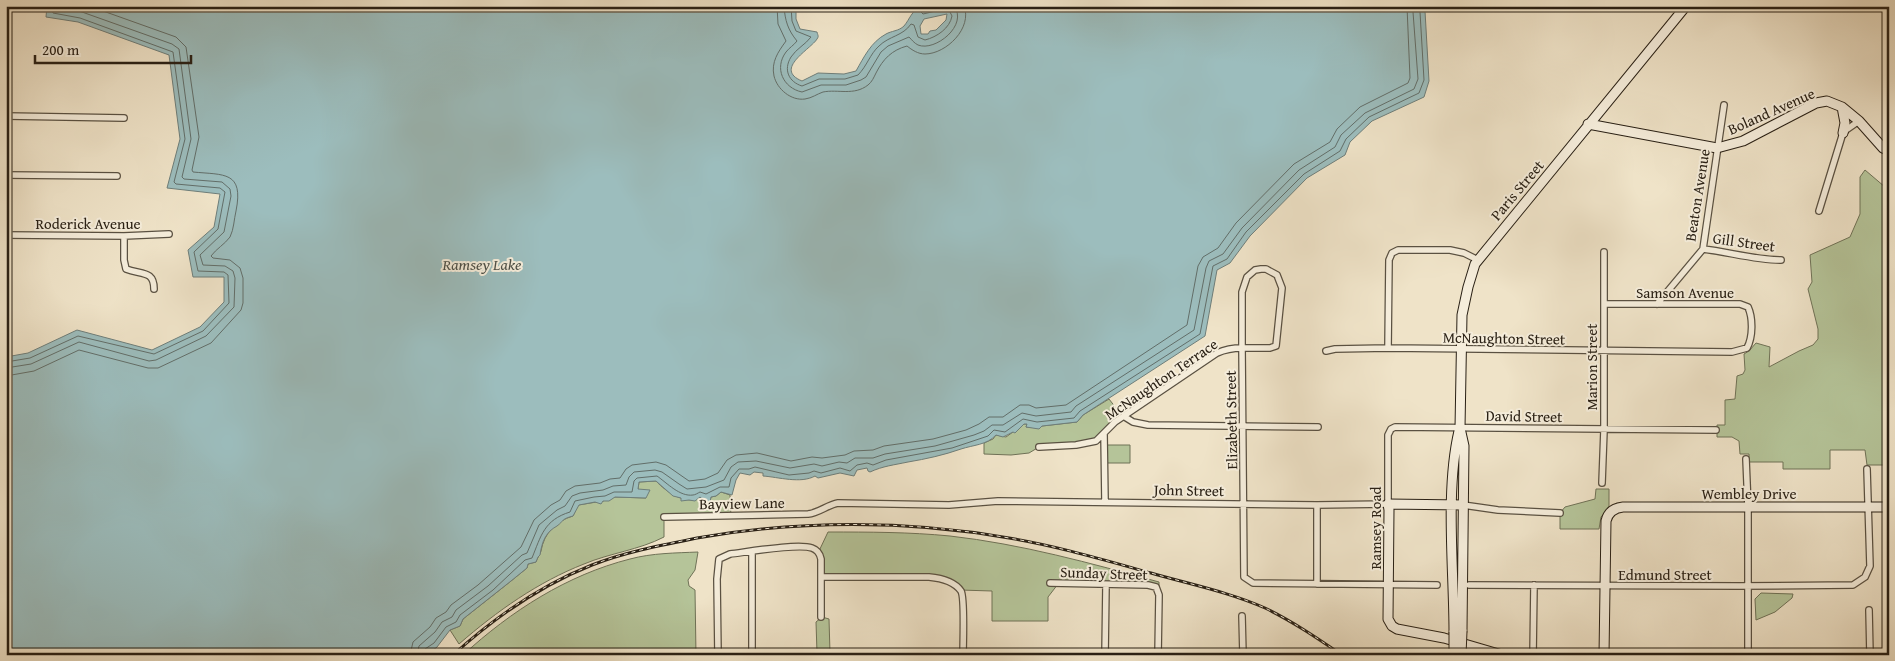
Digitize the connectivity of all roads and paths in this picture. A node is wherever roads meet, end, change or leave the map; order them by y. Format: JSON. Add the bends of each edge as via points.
{"nodes":[{"id":1,"x":1686,"y":6,"type":"edge"},
{"id":2,"x":1724,"y":105,"type":"dead end"},
{"id":3,"x":1842,"y":107,"type":"junction"},
{"id":4,"x":6,"y":116,"type":"edge"},
{"id":5,"x":124,"y":118,"type":"dead end"},
{"id":6,"x":1859,"y":121,"type":"junction"},
{"id":7,"x":1588,"y":124,"type":"junction"},
{"id":8,"x":1843,"y":133,"type":"junction"},
{"id":9,"x":1717,"y":148,"type":"junction"},
{"id":10,"x":1889,"y":151,"type":"edge"},
{"id":11,"x":6,"y":175,"type":"edge"},
{"id":12,"x":117,"y":176,"type":"dead end"},
{"id":13,"x":1819,"y":211,"type":"dead end"},
{"id":14,"x":169,"y":234,"type":"dead end"},
{"id":15,"x":6,"y":235,"type":"edge"},
{"id":16,"x":124,"y":236,"type":"junction"},
{"id":17,"x":1703,"y":249,"type":"junction"},
{"id":18,"x":1604,"y":252,"type":"dead end"},
{"id":19,"x":1478,"y":260,"type":"junction"},
{"id":20,"x":1781,"y":260,"type":"dead end"},
{"id":21,"x":154,"y":289,"type":"dead end"},
{"id":22,"x":1605,"y":304,"type":"junction"},
{"id":23,"x":1657,"y":304,"type":"junction"},
{"id":24,"x":1242,"y":348,"type":"junction"},
{"id":25,"x":1388,"y":348,"type":"junction"},
{"id":26,"x":1460,"y":350,"type":"junction"},
{"id":27,"x":1743,"y":350,"type":"joint"},
{"id":28,"x":1326,"y":351,"type":"dead end"},
{"id":29,"x":1604,"y":352,"type":"junction"},
{"id":30,"x":1125,"y":417,"type":"junction"},
{"id":31,"x":1244,"y":426,"type":"junction"},
{"id":32,"x":1318,"y":426,"type":"dead end"},
{"id":33,"x":1391,"y":428,"type":"joint"},
{"id":34,"x":1460,"y":428,"type":"junction"},
{"id":35,"x":1604,"y":430,"type":"junction"},
{"id":36,"x":1716,"y":430,"type":"dead end"},
{"id":37,"x":1104,"y":434,"type":"junction"},
{"id":38,"x":1039,"y":447,"type":"dead end"},
{"id":39,"x":1746,"y":458,"type":"dead end"},
{"id":40,"x":1867,"y":469,"type":"dead end"},
{"id":41,"x":1602,"y":483,"type":"dead end"},
{"id":42,"x":1105,"y":502,"type":"junction"},
{"id":43,"x":1388,"y":504,"type":"junction"},
{"id":44,"x":1244,"y":505,"type":"junction"},
{"id":45,"x":1317,"y":505,"type":"junction"},
{"id":46,"x":1452,"y":505,"type":"junction"},
{"id":47,"x":1463,"y":505,"type":"junction"},
{"id":48,"x":1748,"y":507,"type":"junction"},
{"id":49,"x":1889,"y":507,"type":"edge"},
{"id":50,"x":1868,"y":508,"type":"junction"},
{"id":51,"x":820,"y":512,"type":"joint"},
{"id":52,"x":1560,"y":513,"type":"dead end"},
{"id":53,"x":664,"y":517,"type":"dead end"},
{"id":54,"x":752,"y":551,"type":"junction"},
{"id":55,"x":822,"y":576,"type":"junction"},
{"id":56,"x":1050,"y":584,"type":"dead end"},
{"id":57,"x":1316,"y":584,"type":"junction"},
{"id":58,"x":1106,"y":585,"type":"junction"},
{"id":59,"x":1389,"y":585,"type":"junction"},
{"id":60,"x":1437,"y":585,"type":"dead end"},
{"id":61,"x":1469,"y":585,"type":"dead end"},
{"id":62,"x":1534,"y":585,"type":"junction"},
{"id":63,"x":1604,"y":586,"type":"junction"},
{"id":64,"x":1748,"y":586,"type":"junction"},
{"id":65,"x":1869,"y":610,"type":"dead end"},
{"id":66,"x":1242,"y":616,"type":"dead end"},
{"id":67,"x":821,"y":617,"type":"dead end"},
{"id":68,"x":1458,"y":632,"type":"junction"},
{"id":69,"x":718,"y":655,"type":"edge"},
{"id":70,"x":752,"y":655,"type":"edge"},
{"id":71,"x":963,"y":655,"type":"edge"},
{"id":72,"x":1105,"y":655,"type":"edge"},
{"id":73,"x":1158,"y":655,"type":"edge"},
{"id":74,"x":1243,"y":655,"type":"edge"},
{"id":75,"x":1454,"y":655,"type":"edge"},
{"id":76,"x":1461,"y":655,"type":"edge"},
{"id":77,"x":1502,"y":655,"type":"edge"},
{"id":78,"x":1533,"y":655,"type":"edge"},
{"id":79,"x":1604,"y":655,"type":"edge"},
{"id":80,"x":1748,"y":655,"type":"edge"},
{"id":81,"x":1870,"y":655,"type":"edge"}],
"edges":[{"from":1,"to":7,"type":"street","name":"Paris Street"},
{"from":2,"to":9,"type":"street","name":"Beaton Avenue"},
{"from":3,"to":6,"type":"street","name":"Boland Avenue"},
{"from":3,"to":8,"type":"street"},
{"from":3,"to":9,"type":"street","name":"Boland Avenue","via":[[1828,101],[1816,103],[1743,142]]},
{"from":4,"to":5,"type":"street"},
{"from":6,"to":8,"type":"street"},
{"from":6,"to":10,"type":"street","name":"Boland Avenue","via":[[1882,148]]},
{"from":7,"to":9,"type":"street","name":"Boland Avenue"},
{"from":7,"to":19,"type":"street","name":"Paris Street"},
{"from":8,"to":13,"type":"street"},
{"from":9,"to":17,"type":"street","name":"Beaton Avenue"},
{"from":11,"to":12,"type":"street"},
{"from":14,"to":16,"type":"street","name":"Roderick Avenue"},
{"from":15,"to":16,"type":"street","name":"Roderick Avenue"},
{"from":16,"to":21,"type":"street","via":[[126,269],[153,277]]},
{"from":17,"to":20,"type":"street","name":"Gill Street"},
{"from":17,"to":23,"type":"street","name":"Beaton Avenue"},
{"from":18,"to":22,"type":"street","name":"Marion Street"},
{"from":19,"to":25,"type":"street","via":[[1450,250],[1398,250],[1392,253],[1389,260]]},
{"from":19,"to":26,"type":"street","name":"Paris Street","via":[[1462,315]]},
{"from":22,"to":23,"type":"street","name":"Samson Avenue"},
{"from":22,"to":29,"type":"street","name":"Marion Street"},
{"from":23,"to":27,"type":"street","name":"Samson Avenue","via":[[1740,304],[1748,307],[1750,343]]},
{"from":24,"to":24,"type":"street","name":"Elizabeth Street","via":[[1273,348],[1278,343],[1282,288],[1277,275],[1266,269],[1254,270],[1247,277],[1242,292]]},
{"from":24,"to":30,"type":"street","name":"McNaughton Terrace","via":[[1227,348],[1217,353]]},
{"from":24,"to":31,"type":"street","name":"Elizabeth Street"},
{"from":25,"to":26,"type":"street","name":"McNaughton Street"},
{"from":25,"to":28,"type":"street","name":"McNaughton Street"},
{"from":26,"to":29,"type":"street","name":"McNaughton Street"},
{"from":26,"to":34,"type":"street","name":"Paris Street"},
{"from":27,"to":29,"type":"street","name":"McNaughton Street"},
{"from":29,"to":35,"type":"street","name":"Marion Street"},
{"from":30,"to":31,"type":"street","via":[[1140,425]]},
{"from":30,"to":37,"type":"street","name":"McNaughton Terrace"},
{"from":31,"to":32,"type":"street"},
{"from":31,"to":44,"type":"street","name":"Elizabeth Street"},
{"from":33,"to":34,"type":"street","name":"David Street"},
{"from":33,"to":43,"type":"street","name":"Ramsey Road","via":[[1388,435]]},
{"from":34,"to":35,"type":"street","name":"David Street"},
{"from":34,"to":46,"type":"street","name":"Paris Street"},
{"from":34,"to":47,"type":"street","name":"Paris Street","via":[[1464,446]]},
{"from":35,"to":36,"type":"street","name":"David Street"},
{"from":35,"to":41,"type":"street","name":"Marion Street"},
{"from":37,"to":38,"type":"street","name":"McNaughton Terrace","via":[[1090,442]]},
{"from":37,"to":42,"type":"street"},
{"from":39,"to":48,"type":"street"},
{"from":40,"to":50,"type":"street"},
{"from":42,"to":44,"type":"street","name":"John Street"},
{"from":42,"to":51,"type":"street","name":"John Street","via":[[838,503]]},
{"from":43,"to":45,"type":"street","name":"John Street"},
{"from":43,"to":46,"type":"street","name":"John Street"},
{"from":43,"to":59,"type":"street","name":"Ramsey Road"},
{"from":44,"to":45,"type":"street","name":"John Street"},
{"from":44,"to":57,"type":"street","name":"Elizabeth Street","via":[[1243,574],[1246,580],[1253,583]]},
{"from":45,"to":57,"type":"street"},
{"from":46,"to":47,"type":"street","name":"John Street"},
{"from":46,"to":68,"type":"street","name":"Paris Street"},
{"from":47,"to":52,"type":"street","name":"John Street"},
{"from":47,"to":68,"type":"street","name":"Paris Street"},
{"from":48,"to":50,"type":"street","name":"Wembley Drive"},
{"from":48,"to":63,"type":"street","name":"Wembley Drive","via":[[1623,507],[1611,512],[1606,521]]},
{"from":48,"to":64,"type":"street"},
{"from":49,"to":50,"type":"street","name":"Wembley Drive"},
{"from":50,"to":64,"type":"street","name":"Edmund Street","via":[[1870,566],[1860,582],[1849,586]]},
{"from":51,"to":53,"type":"street","name":"Bayview Lane"},
{"from":54,"to":55,"type":"street","via":[[814,548],[822,559]]},
{"from":54,"to":69,"type":"street","via":[[719,559]]},
{"from":54,"to":70,"type":"street"},
{"from":55,"to":67,"type":"street"},
{"from":55,"to":71,"type":"street","via":[[944,579],[958,588],[962,595]]},
{"from":56,"to":58,"type":"street","name":"Sunday Street"},
{"from":57,"to":59,"type":"street"},
{"from":58,"to":72,"type":"street"},
{"from":58,"to":73,"type":"street","name":"Sunday Street","via":[[1156,587]]},
{"from":59,"to":60,"type":"street"},
{"from":59,"to":77,"type":"street","name":"Ramsey Road","via":[[1388,619],[1392,626]]},
{"from":61,"to":62,"type":"street","name":"Edmund Street"},
{"from":62,"to":63,"type":"street","name":"Edmund Street"},
{"from":62,"to":78,"type":"street"},
{"from":63,"to":64,"type":"street","name":"Edmund Street"},
{"from":63,"to":79,"type":"street"},
{"from":64,"to":80,"type":"street"},
{"from":65,"to":81,"type":"street"},
{"from":66,"to":74,"type":"street"},
{"from":68,"to":75,"type":"street","name":"Paris Street","bridge":true},
{"from":68,"to":76,"type":"street","name":"Paris Street","bridge":true}]}
